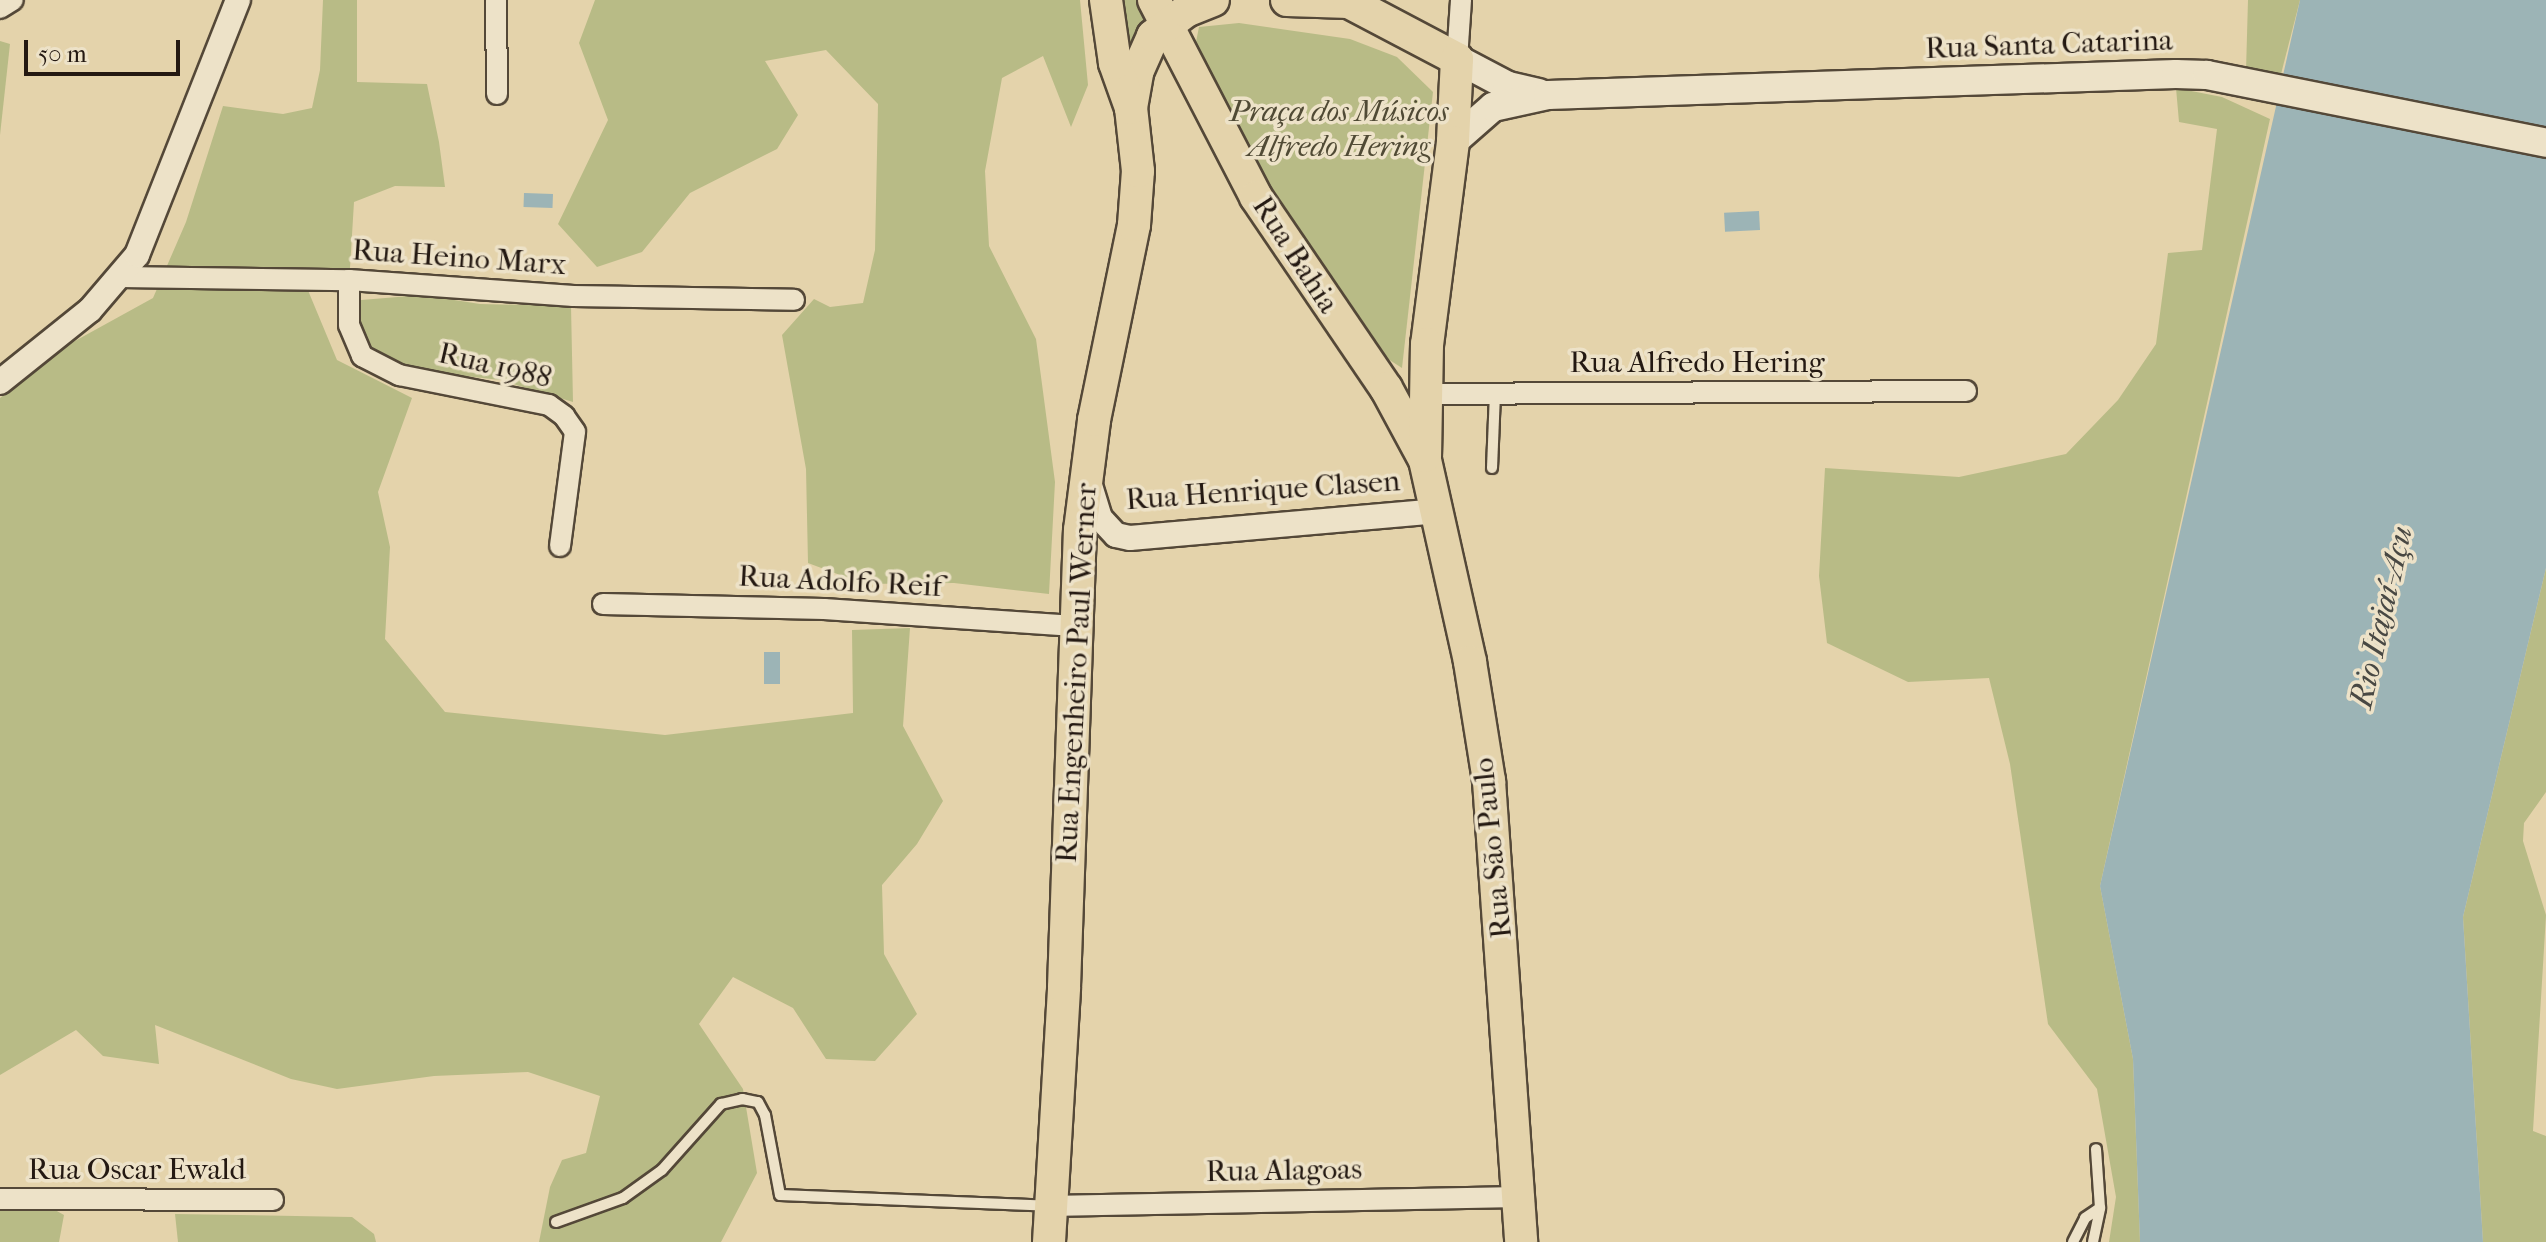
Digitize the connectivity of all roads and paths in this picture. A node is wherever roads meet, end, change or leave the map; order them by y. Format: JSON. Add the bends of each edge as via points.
{"nodes":[{"id":1,"x":13,"y":0,"type":"edge"},
{"id":2,"x":238,"y":0,"type":"edge"},
{"id":3,"x":496,"y":0,"type":"edge"},
{"id":4,"x":1106,"y":0,"type":"edge"},
{"id":5,"x":1213,"y":0,"type":"edge"},
{"id":6,"x":1287,"y":0,"type":"edge"},
{"id":7,"x":1461,"y":0,"type":"edge"},
{"id":8,"x":1361,"y":1,"type":"edge"},
{"id":9,"x":0,"y":8,"type":"edge"},
{"id":10,"x":1161,"y":11,"type":"edge"},
{"id":11,"x":1457,"y":59,"type":"junction"},
{"id":12,"x":497,"y":94,"type":"dead end"},
{"id":13,"x":1548,"y":95,"type":"junction"},
{"id":14,"x":1131,"y":108,"type":"junction"},
{"id":15,"x":1453,"y":142,"type":"junction"},
{"id":16,"x":2546,"y":143,"type":"edge"},
{"id":17,"x":121,"y":277,"type":"junction"},
{"id":18,"x":349,"y":280,"type":"junction"},
{"id":19,"x":794,"y":300,"type":"dead end"},
{"id":20,"x":0,"y":382,"type":"edge"},
{"id":21,"x":1966,"y":391,"type":"dead end"},
{"id":22,"x":1427,"y":394,"type":"junction"},
{"id":23,"x":1495,"y":394,"type":"junction"},
{"id":24,"x":1425,"y":460,"type":"junction"},
{"id":25,"x":1492,"y":468,"type":"dead end"},
{"id":26,"x":1086,"y":472,"type":"junction"},
{"id":27,"x":1436,"y":511,"type":"junction"},
{"id":28,"x":560,"y":546,"type":"dead end"},
{"id":29,"x":603,"y":604,"type":"dead end"},
{"id":30,"x":1074,"y":626,"type":"junction"},
{"id":31,"x":2096,"y":1149,"type":"dead end"},
{"id":32,"x":1519,"y":1197,"type":"junction"},
{"id":33,"x":0,"y":1199,"type":"edge"},
{"id":34,"x":273,"y":1200,"type":"dead end"},
{"id":35,"x":1049,"y":1206,"type":"junction"},
{"id":36,"x":2100,"y":1208,"type":"junction"},
{"id":37,"x":556,"y":1222,"type":"dead end"},
{"id":38,"x":1049,"y":1242,"type":"edge"},
{"id":39,"x":1521,"y":1242,"type":"edge"},
{"id":40,"x":2073,"y":1242,"type":"edge"},
{"id":41,"x":2093,"y":1242,"type":"edge"}],
"edges":[{"from":1,"to":9,"type":"street"},
{"from":2,"to":17,"type":"street","via":[[146,237]]},
{"from":3,"to":12,"type":"street"},
{"from":4,"to":14,"type":"main road","name":"Rua Engenheiro Paul Werner","via":[[1115,63]]},
{"from":5,"to":10,"type":"main road"},
{"from":6,"to":8,"type":"main road"},
{"from":7,"to":11,"type":"street"},
{"from":8,"to":11,"type":"main road"},
{"from":10,"to":14,"type":"main road","name":"Rua Engenheiro Paul Werner","via":[[1138,70]]},
{"from":10,"to":24,"type":"main road","name":"Rua Bahia","via":[[1256,197],[1386,388]]},
{"from":11,"to":13,"type":"main road","name":"Rua Santa Catarina","via":[[1508,86]]},
{"from":11,"to":15,"type":"main road"},
{"from":13,"to":15,"type":"main road","name":"Rua Santa Catarina","via":[[1493,107]]},
{"from":13,"to":16,"type":"main road","name":"Rua Santa Catarina","via":[[2176,74]]},
{"from":14,"to":26,"type":"main road","name":"Rua Engenheiro Paul Werner","via":[[1138,171],[1134,225]]},
{"from":15,"to":22,"type":"main road","via":[[1427,344]]},
{"from":17,"to":18,"type":"street","name":"Rua Heino Marx"},
{"from":17,"to":20,"type":"street","via":[[90,310]]},
{"from":18,"to":19,"type":"street","name":"Rua Heino Marx","via":[[573,296]]},
{"from":18,"to":28,"type":"street","name":"Rua 1988","via":[[349,325],[362,356],[399,375],[549,405],[564,416],[575,432]]},
{"from":21,"to":23,"type":"street","name":"Rua Alfredo Hering"},
{"from":22,"to":23,"type":"street","name":"Rua Alfredo Hering"},
{"from":22,"to":24,"type":"main road"},
{"from":23,"to":25,"type":"lane"},
{"from":24,"to":27,"type":"main road","name":"Rua São Paulo"},
{"from":26,"to":27,"type":"street","name":"Rua Henrique Clasen","via":[[1100,518],[1116,535],[1130,538]]},
{"from":26,"to":30,"type":"main road","name":"Rua Engenheiro Paul Werner"},
{"from":27,"to":32,"type":"main road","name":"Rua São Paulo","via":[[1489,781]]},
{"from":29,"to":30,"type":"street","name":"Rua Adolfo Reif","via":[[824,609]]},
{"from":30,"to":35,"type":"main road","name":"Rua Engenheiro Paul Werner","via":[[1065,973]]},
{"from":31,"to":36,"type":"lane"},
{"from":32,"to":35,"type":"street","name":"Rua Alagoas"},
{"from":32,"to":39,"type":"main road","name":"Rua São Paulo"},
{"from":33,"to":34,"type":"street","name":"Rua Oscar Ewald"},
{"from":35,"to":37,"type":"lane","via":[[780,1195],[765,1115],[758,1102],[742,1099],[721,1104],[662,1170],[623,1198]]},
{"from":35,"to":38,"type":"main road","name":"Rua Engenheiro Paul Werner"},
{"from":36,"to":40,"type":"lane","via":[[2085,1218]]},
{"from":36,"to":41,"type":"lane"}]}
